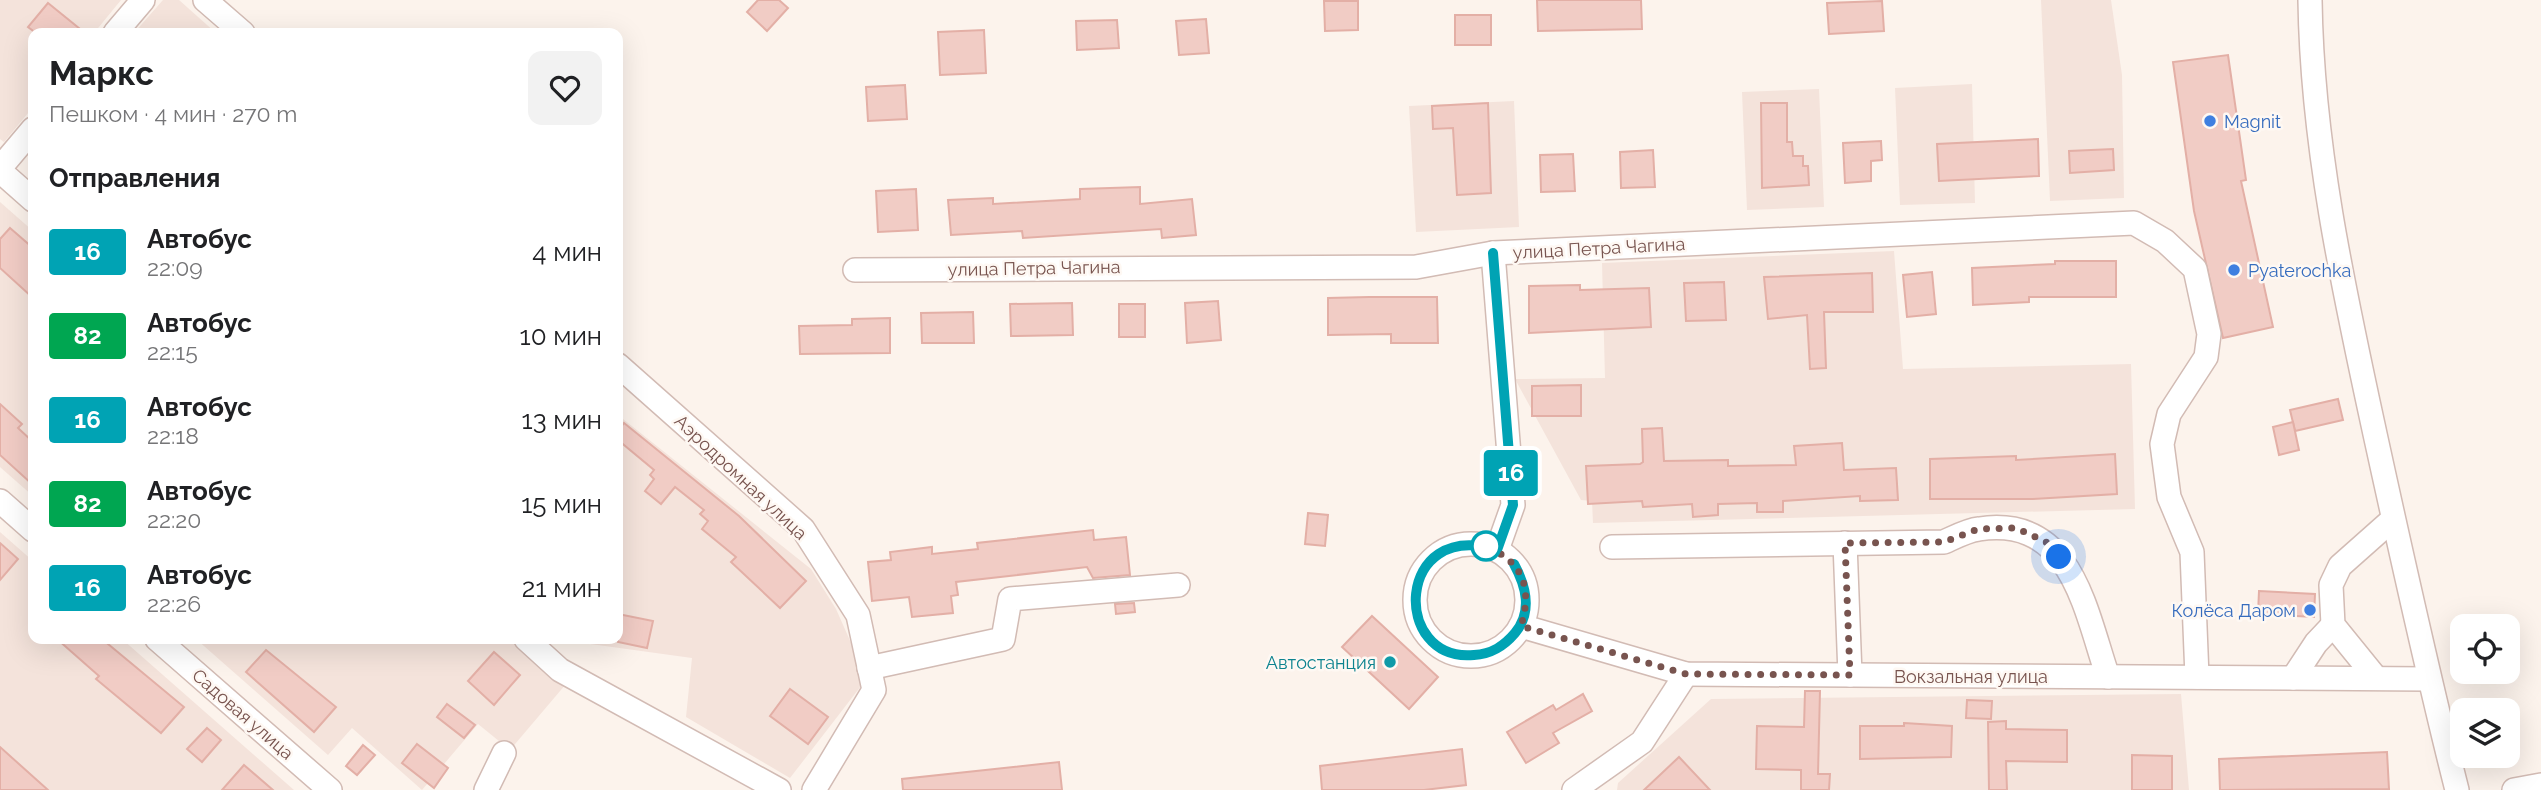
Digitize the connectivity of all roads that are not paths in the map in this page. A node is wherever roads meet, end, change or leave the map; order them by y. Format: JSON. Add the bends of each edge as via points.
{"nodes":[{"id":1,"x":143,"y":0,"type":"edge"},
{"id":2,"x":205,"y":0,"type":"edge"},
{"id":3,"x":2310,"y":0,"type":"edge"},
{"id":4,"x":119,"y":28,"type":"edge"},
{"id":5,"x":237,"y":28,"type":"edge"},
{"id":6,"x":28,"y":135,"type":"edge"},
{"id":7,"x":0,"y":169,"type":"edge"},
{"id":8,"x":28,"y":195,"type":"edge"},
{"id":9,"x":1493,"y":253,"type":"junction"},
{"id":10,"x":855,"y":270,"type":"dead end"},
{"id":11,"x":623,"y":369,"type":"edge"},
{"id":12,"x":0,"y":501,"type":"edge"},
{"id":13,"x":2393,"y":519,"type":"junction"},
{"id":14,"x":28,"y":526,"type":"edge"},
{"id":15,"x":1845,"y":543,"type":"junction"},
{"id":16,"x":1612,"y":547,"type":"dead end"},
{"id":17,"x":1497,"y":550,"type":"junction"},
{"id":18,"x":1178,"y":584,"type":"dead end"},
{"id":19,"x":2333,"y":625,"type":"junction"},
{"id":20,"x":1521,"y":626,"type":"junction"},
{"id":21,"x":163,"y":644,"type":"edge"},
{"id":22,"x":531,"y":644,"type":"edge"},
{"id":23,"x":869,"y":668,"type":"junction"},
{"id":24,"x":1686,"y":674,"type":"junction"},
{"id":25,"x":1850,"y":675,"type":"junction"},
{"id":26,"x":2108,"y":677,"type":"junction"},
{"id":27,"x":2197,"y":677,"type":"junction"},
{"id":28,"x":2293,"y":678,"type":"junction"},
{"id":29,"x":2376,"y":678,"type":"junction"},
{"id":30,"x":2428,"y":679,"type":"junction"},
{"id":31,"x":505,"y":753,"type":"dead end"},
{"id":32,"x":2541,"y":785,"type":"edge"},
{"id":33,"x":330,"y":790,"type":"edge"},
{"id":34,"x":486,"y":790,"type":"edge"},
{"id":35,"x":779,"y":790,"type":"edge"},
{"id":36,"x":814,"y":790,"type":"edge"},
{"id":37,"x":1574,"y":790,"type":"edge"},
{"id":38,"x":2457,"y":790,"type":"edge"},
{"id":39,"x":2514,"y":790,"type":"edge"}],
"edges":[{"from":1,"to":4,"type":"street"},
{"from":2,"to":5,"type":"street"},
{"from":3,"to":13,"type":"street","via":[[2311,57],[2337,262]]},
{"from":6,"to":7,"type":"street"},
{"from":7,"to":8,"type":"street"},
{"from":9,"to":10,"type":"street","name":"улица Петра Чагина","via":[[1416,267]]},
{"from":9,"to":17,"type":"street","via":[[1513,505]]},
{"from":9,"to":27,"type":"street","name":"улица Петра Чагина","via":[[2134,223],[2165,241],[2194,269],[2209,334],[2206,357],[2169,414],[2162,444],[2169,497],[2192,552]]},
{"from":11,"to":23,"type":"street","name":"Аэродромная улица","via":[[803,528],[858,615]]},
{"from":12,"to":14,"type":"street"},
{"from":13,"to":19,"type":"street","via":[[2340,566],[2331,585]]},
{"from":13,"to":30,"type":"street"},
{"from":15,"to":16,"type":"street"},
{"from":15,"to":25,"type":"street"},
{"from":15,"to":26,"type":"street","via":[[1944,542],[1978,529],[2003,528],[2016,528],[2046,542],[2072,572]]},
{"from":17,"to":20,"type":"street","via":[[1514,564],[1525,583],[1527,605]]},
{"from":17,"to":20,"type":"street","via":[[1476,543],[1454,545],[1435,556],[1421,573],[1414,594],[1416,616],[1427,635],[1444,650],[1465,656],[1497,649]]},
{"from":18,"to":23,"type":"street","via":[[1010,599],[1003,639]]},
{"from":19,"to":28,"type":"street"},
{"from":19,"to":29,"type":"street"},
{"from":20,"to":24,"type":"street","name":"Вокзальная улица"},
{"from":21,"to":33,"type":"street","name":"Садовая улица"},
{"from":22,"to":35,"type":"street","via":[[560,670]]},
{"from":23,"to":36,"type":"street","name":"Аэродромная улица","via":[[874,690]]},
{"from":24,"to":25,"type":"street","name":"Вокзальная улица"},
{"from":24,"to":37,"type":"street","via":[[1642,742]]},
{"from":25,"to":26,"type":"street","name":"Вокзальная улица"},
{"from":26,"to":27,"type":"street","name":"Вокзальная улица"},
{"from":27,"to":28,"type":"street","name":"Вокзальная улица"},
{"from":28,"to":29,"type":"street","name":"Вокзальная улица"},
{"from":29,"to":30,"type":"street","name":"Вокзальная улица"},
{"from":30,"to":38,"type":"street"},
{"from":31,"to":34,"type":"street"},
{"from":32,"to":39,"type":"street"}]}
